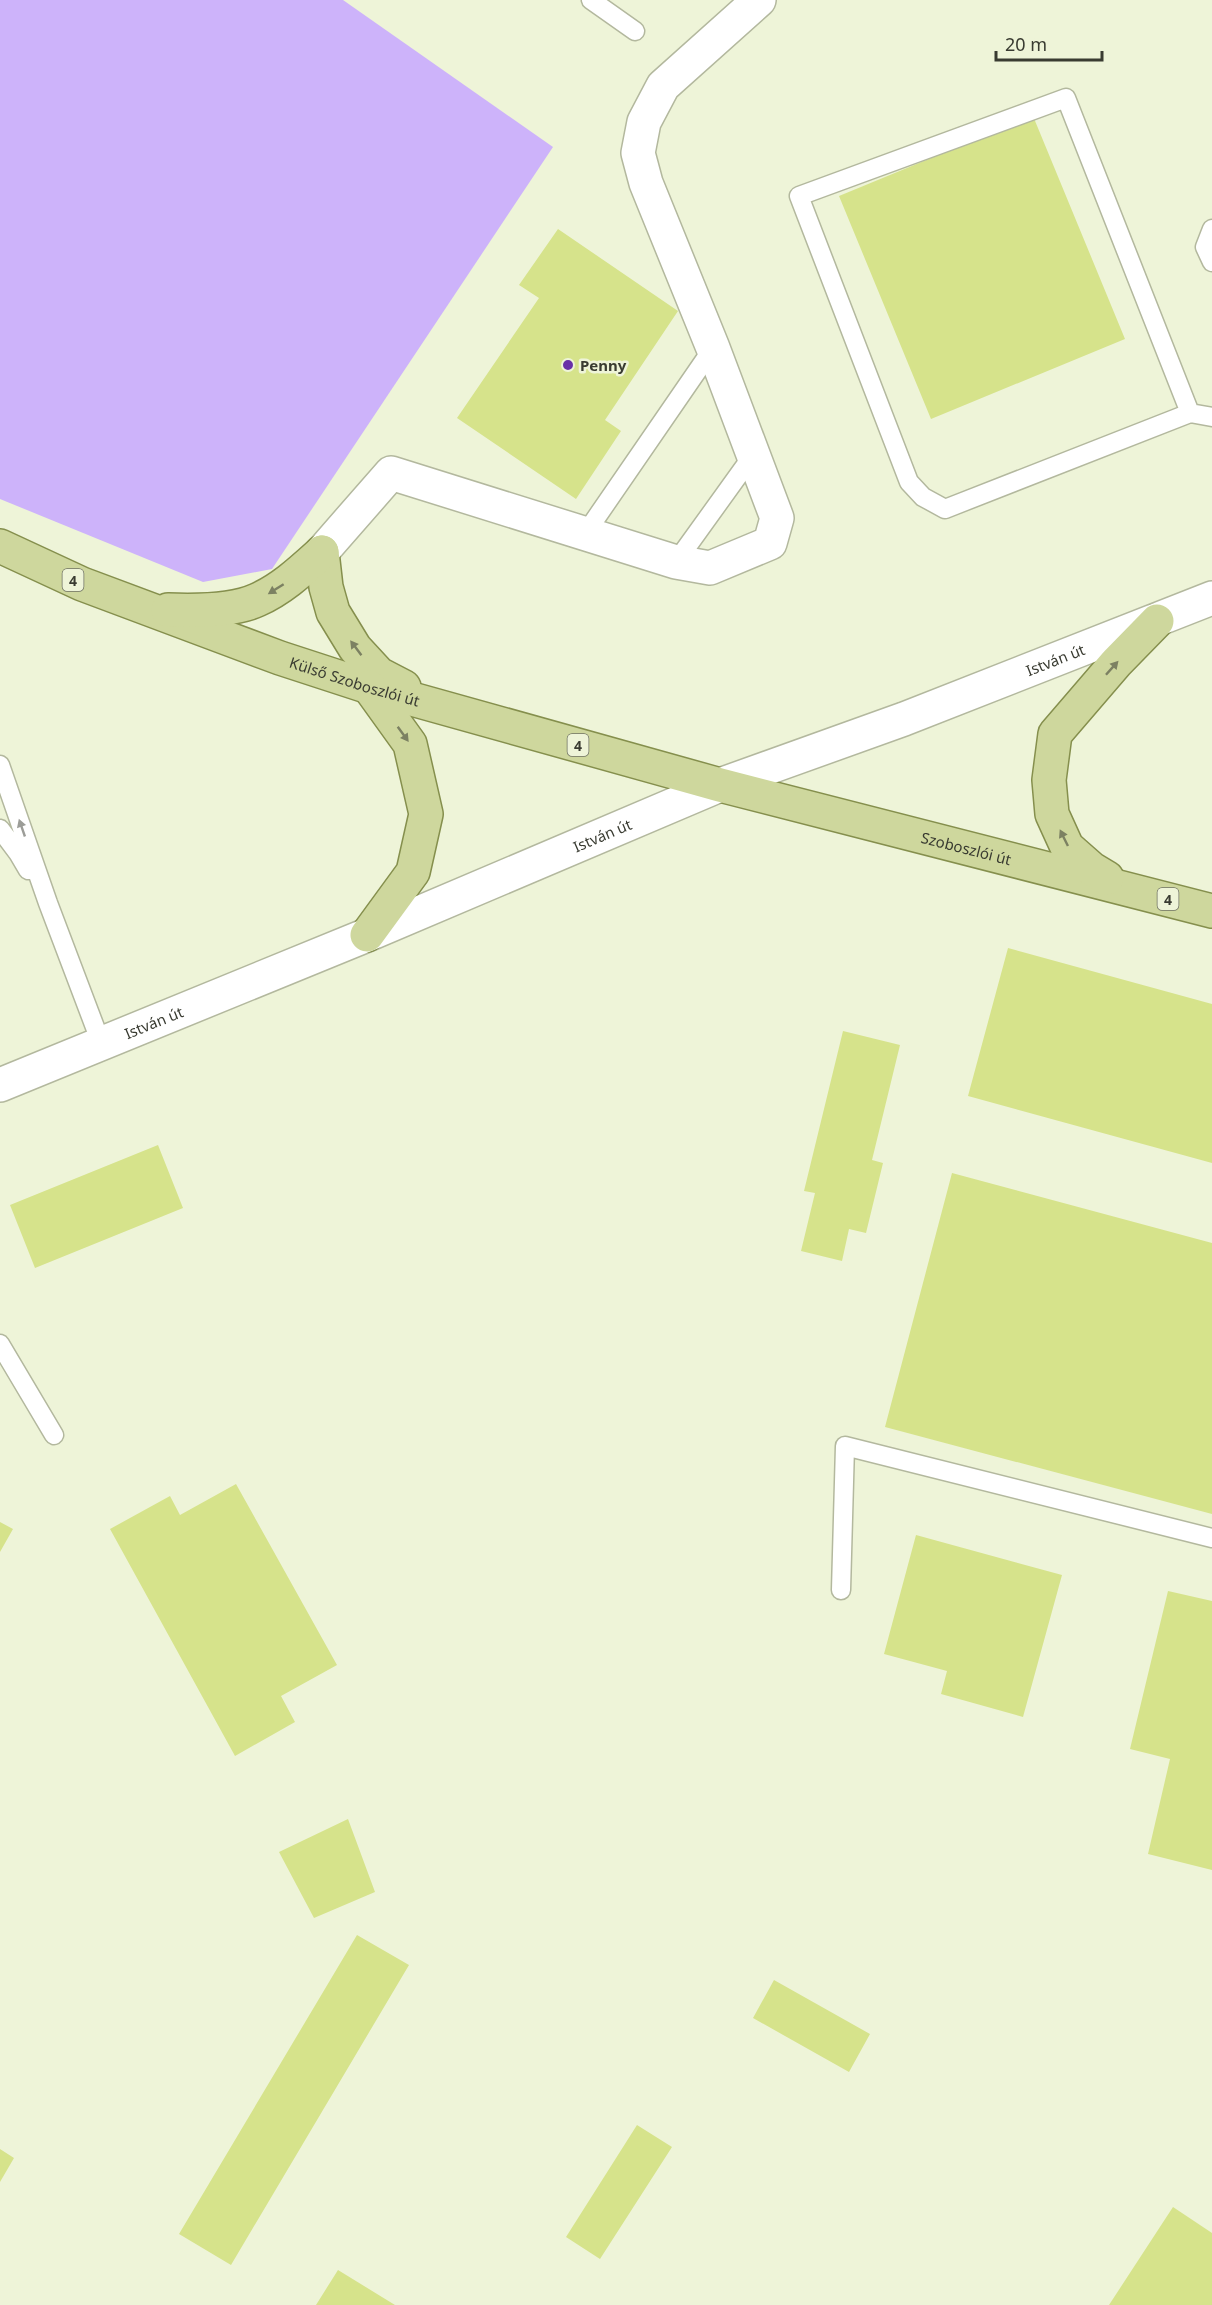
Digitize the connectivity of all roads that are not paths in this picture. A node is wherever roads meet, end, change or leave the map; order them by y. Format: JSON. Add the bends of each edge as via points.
{"nodes":[{"id":1,"x":591,"y":0,"type":"edge"},
{"id":2,"x":759,"y":0,"type":"edge"},
{"id":3,"x":635,"y":31,"type":"dead end"},
{"id":4,"x":1212,"y":229,"type":"edge"},
{"id":5,"x":1212,"y":262,"type":"edge"},
{"id":6,"x":713,"y":348,"type":"junction"},
{"id":7,"x":1190,"y":413,"type":"junction"},
{"id":8,"x":1212,"y":417,"type":"edge"},
{"id":9,"x":753,"y":455,"type":"junction"},
{"id":10,"x":585,"y":534,"type":"junction"},
{"id":11,"x":0,"y":546,"type":"edge"},
{"id":12,"x":322,"y":552,"type":"junction"},
{"id":13,"x":676,"y":562,"type":"junction"},
{"id":14,"x":1212,"y":598,"type":"edge"},
{"id":15,"x":148,"y":609,"type":"junction"},
{"id":16,"x":1156,"y":621,"type":"junction"},
{"id":17,"x":369,"y":687,"type":"junction"},
{"id":18,"x":437,"y":705,"type":"junction"},
{"id":19,"x":0,"y":765,"type":"edge"},
{"id":20,"x":720,"y":785,"type":"junction"},
{"id":21,"x":0,"y":830,"type":"edge"},
{"id":22,"x":1124,"y":888,"type":"junction"},
{"id":23,"x":48,"y":903,"type":"junction"},
{"id":24,"x":1212,"y":911,"type":"edge"},
{"id":25,"x":367,"y":935,"type":"junction"},
{"id":26,"x":101,"y":1043,"type":"junction"},
{"id":27,"x":0,"y":1085,"type":"edge"},
{"id":28,"x":0,"y":1344,"type":"edge"},
{"id":29,"x":54,"y":1435,"type":"dead end"},
{"id":30,"x":1212,"y":1538,"type":"edge"},
{"id":31,"x":841,"y":1590,"type":"dead end"}],
"edges":[{"from":1,"to":3,"type":"lane"},
{"from":2,"to":6,"type":"street","via":[[663,86],[644,122],[638,153],[646,183]]},
{"from":4,"to":5,"type":"lane","via":[[1205,246]]},
{"from":6,"to":9,"type":"street"},
{"from":6,"to":10,"type":"lane"},
{"from":7,"to":7,"type":"lane","via":[[945,509],[923,497],[909,482],[799,196],[1066,98]]},
{"from":7,"to":8,"type":"lane"},
{"from":9,"to":13,"type":"lane"},
{"from":9,"to":13,"type":"street","via":[[777,518],[770,543],[710,568]]},
{"from":10,"to":12,"type":"street","via":[[391,473]]},
{"from":10,"to":13,"type":"street"},
{"from":11,"to":15,"type":"main road","name":"Külső Szoboszlói út","number":"4"},
{"from":12,"to":15,"type":"main road","one_way":true,"via":[[290,580],[257,601],[196,611]]},
{"from":18,"to":12,"type":"main road","one_way":true,"via":[[379,674],[355,648],[333,612]]},
{"from":14,"to":16,"type":"street","name":"István út"},
{"from":15,"to":17,"type":"main road","name":"Külső Szoboszlói út","number":"4"},
{"from":16,"to":20,"type":"street","name":"István út","via":[[904,719]]},
{"from":22,"to":16,"type":"main road","one_way":true,"via":[[1092,869],[1067,847],[1052,814],[1048,780],[1055,734]]},
{"from":17,"to":18,"type":"main road","name":"Külső Szoboszlói út","number":"4"},
{"from":17,"to":25,"type":"main road","one_way":true,"via":[[410,744],[426,814],[413,872]]},
{"from":18,"to":20,"type":"main road","name":"Külső Szoboszlói út","number":"4"},
{"from":23,"to":19,"type":"lane","one_way":true},
{"from":20,"to":22,"type":"main road","name":"Szoboszlói út","number":"4"},
{"from":20,"to":25,"type":"street","name":"István út"},
{"from":21,"to":23,"type":"lane"},
{"from":22,"to":24,"type":"main road","name":"Szoboszlói út","number":"4"},
{"from":23,"to":26,"type":"lane"},
{"from":25,"to":26,"type":"street","name":"István út"},
{"from":26,"to":27,"type":"street","name":"István út"},
{"from":28,"to":29,"type":"lane"},
{"from":30,"to":31,"type":"lane","via":[[845,1446]]}]}
